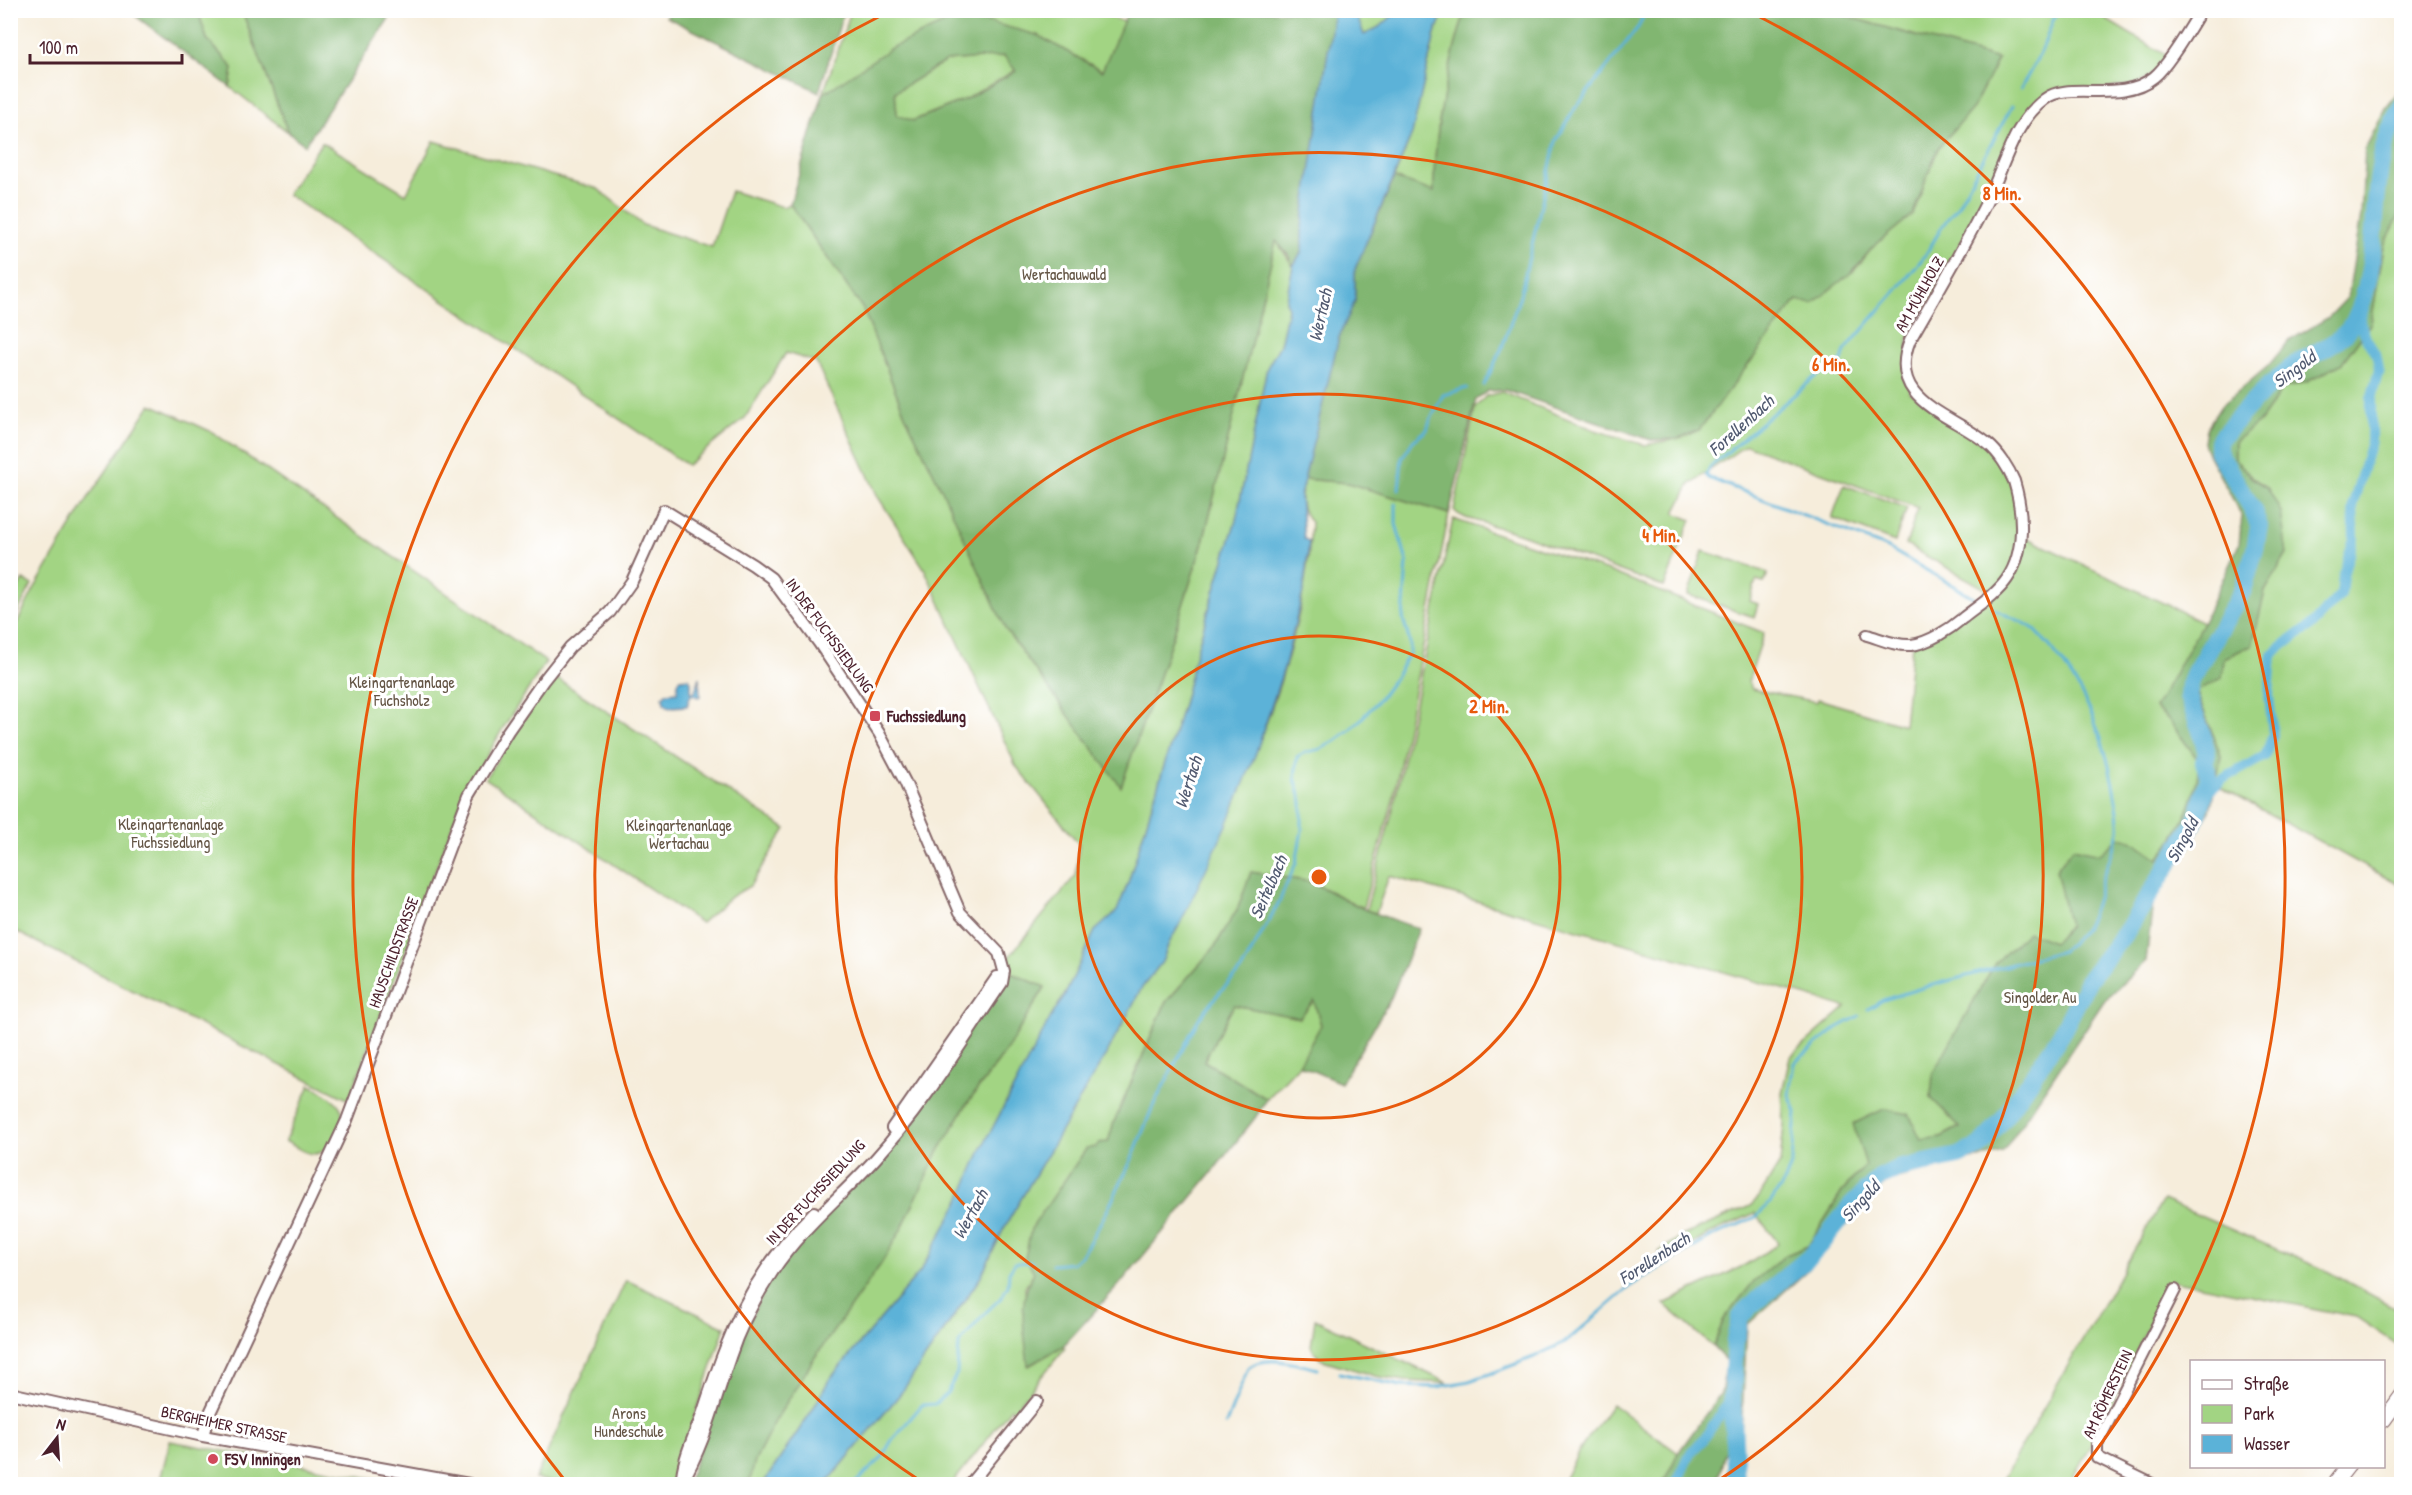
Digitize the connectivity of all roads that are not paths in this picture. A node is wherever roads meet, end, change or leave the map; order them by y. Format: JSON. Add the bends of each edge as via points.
{"nodes":[{"id":1,"x":2201,"y":10,"type":"edge"},
{"id":2,"x":664,"y":510,"type":"joint"},
{"id":3,"x":1867,"y":635,"type":"dead end"},
{"id":4,"x":2175,"y":1290,"type":"dead end"},
{"id":5,"x":10,"y":1393,"type":"edge"},
{"id":6,"x":1036,"y":1401,"type":"dead end"},
{"id":7,"x":2399,"y":1403,"type":"edge"},
{"id":8,"x":2385,"y":1419,"type":"edge"},
{"id":9,"x":203,"y":1436,"type":"junction"},
{"id":10,"x":2347,"y":1468,"type":"edge"},
{"id":11,"x":469,"y":1485,"type":"edge"},
{"id":12,"x":681,"y":1485,"type":"edge"},
{"id":13,"x":970,"y":1485,"type":"edge"},
{"id":14,"x":2152,"y":1485,"type":"edge"},
{"id":15,"x":2334,"y":1485,"type":"edge"}],
"edges":[{"from":1,"to":3,"type":"street","name":"AM MÜHLHOLZ","via":[[2154,77],[2118,92],[2046,97],[2014,138],[1989,196],[1910,340],[1905,366],[1907,379],[1921,401],[1990,445],[2013,479],[2021,518],[2016,560],[2008,578],[1994,594],[1932,638],[1912,645]]},
{"from":2,"to":9,"type":"street","name":"HAUSCHILDSTRASSE","via":[[632,581],[609,612],[570,647],[543,681],[469,795],[347,1120],[208,1417]]},
{"from":2,"to":12,"type":"street","name":"IN DER FUCHSSIEDLUNG","via":[[771,578],[819,643],[866,712],[905,782],[960,912],[999,953],[1004,971],[1002,982],[911,1115],[774,1269],[744,1321],[708,1427]]},
{"from":4,"to":14,"type":"street","name":"AM RÖMERSTEIN","via":[[2097,1444],[2097,1457]]},
{"from":5,"to":9,"type":"street","name":"BERGHEIMER STRASSE"},
{"from":6,"to":13,"type":"street"},
{"from":7,"to":8,"type":"main road"},
{"from":9,"to":11,"type":"street","name":"BERGHEIMER STRASSE"},
{"from":10,"to":15,"type":"main road"}]}
